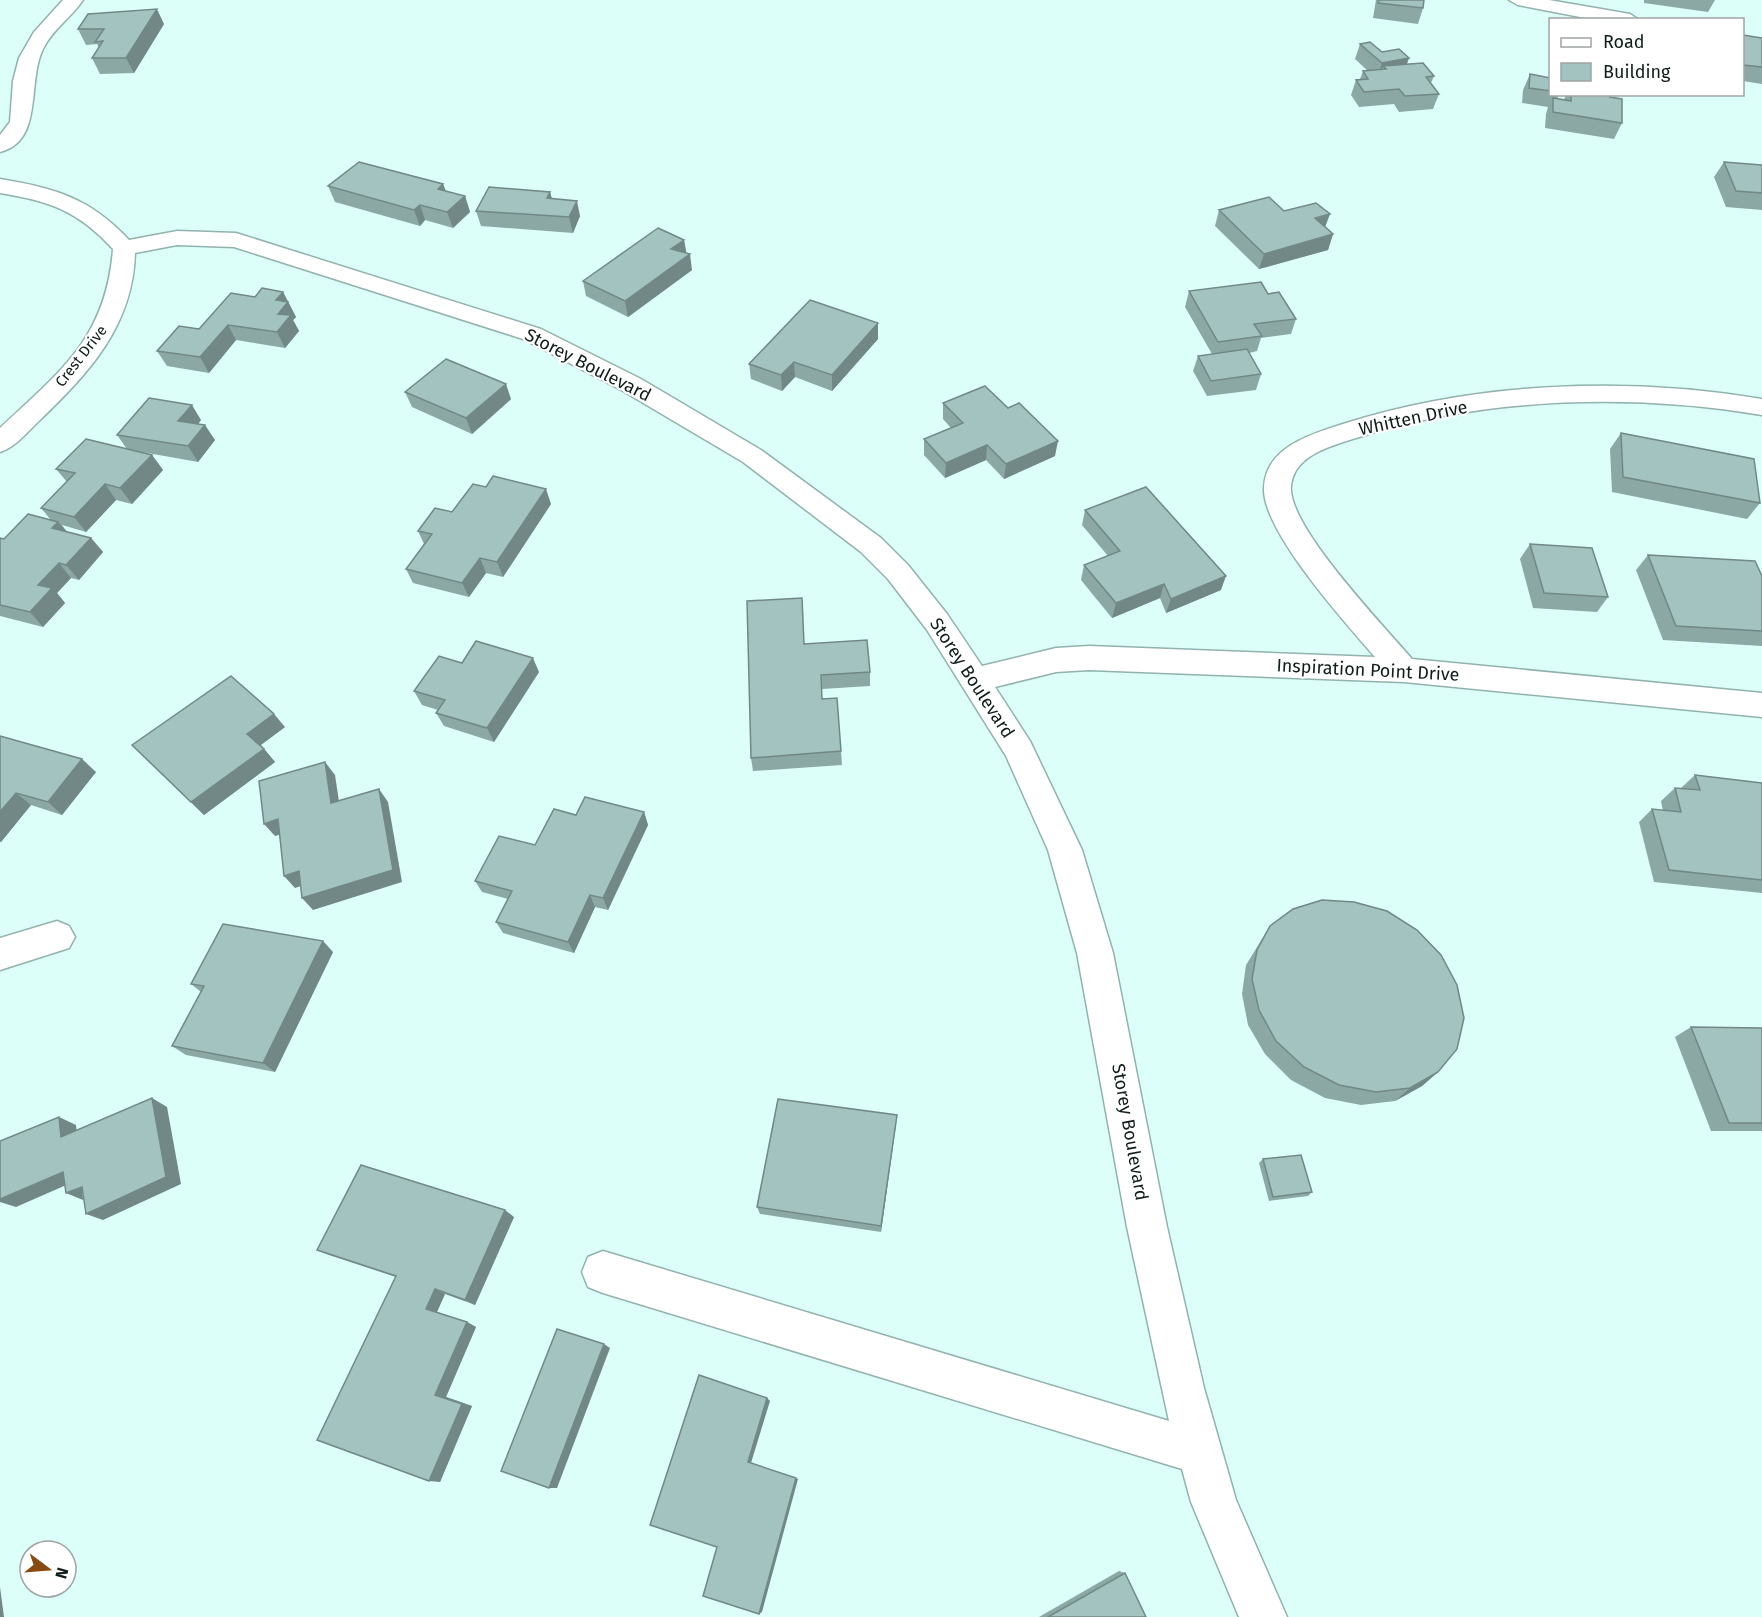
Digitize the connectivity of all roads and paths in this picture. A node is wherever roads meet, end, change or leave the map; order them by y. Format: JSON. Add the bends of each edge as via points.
{"nodes":[{"id":1,"x":74,"y":0,"type":"edge"},
{"id":2,"x":1518,"y":0,"type":"edge"},
{"id":3,"x":1619,"y":18,"type":"edge"},
{"id":4,"x":0,"y":146,"type":"edge"},
{"id":5,"x":0,"y":186,"type":"edge"},
{"id":6,"x":124,"y":248,"type":"junction"},
{"id":7,"x":1762,"y":406,"type":"edge"},
{"id":8,"x":0,"y":443,"type":"edge"},
{"id":9,"x":1404,"y":670,"type":"junction"},
{"id":10,"x":976,"y":680,"type":"junction"},
{"id":11,"x":1762,"y":705,"type":"edge"},
{"id":12,"x":57,"y":937,"type":"dead end"},
{"id":13,"x":0,"y":954,"type":"edge"},
{"id":14,"x":603,"y":1272,"type":"dead end"},
{"id":15,"x":1199,"y":1452,"type":"junction"},
{"id":16,"x":1263,"y":1617,"type":"edge"}],
"edges":[{"from":1,"to":4,"type":"street","via":[[52,21],[32,50],[23,78],[19,128]]},
{"from":2,"to":3,"type":"street"},
{"from":5,"to":6,"type":"street","via":[[71,203],[101,222]]},
{"from":6,"to":8,"type":"street","name":"Crest Drive","via":[[111,317],[58,387]]},
{"from":6,"to":10,"type":"street","name":"Storey Boulevard","via":[[177,238],[236,240],[456,308],[532,334],[562,349],[752,456],[871,545],[937,622]]},
{"from":7,"to":9,"type":"street","name":"Whitten Drive","via":[[1611,395],[1536,399],[1390,419],[1305,447],[1278,478],[1276,494],[1286,518],[1323,575]]},
{"from":9,"to":10,"type":"street","name":"Inspiration Point Drive","via":[[1089,658],[1056,660]]},
{"from":9,"to":11,"type":"street","name":"Inspiration Point Drive"},
{"from":10,"to":15,"type":"street","name":"Storey Boulevard","via":[[1024,760],[1060,837],[1078,888],[1114,1042],[1170,1334]]},
{"from":12,"to":13,"type":"street"},
{"from":14,"to":15,"type":"street"},
{"from":15,"to":16,"type":"street","name":"Storey Boulevard","via":[[1214,1502]]}]}
